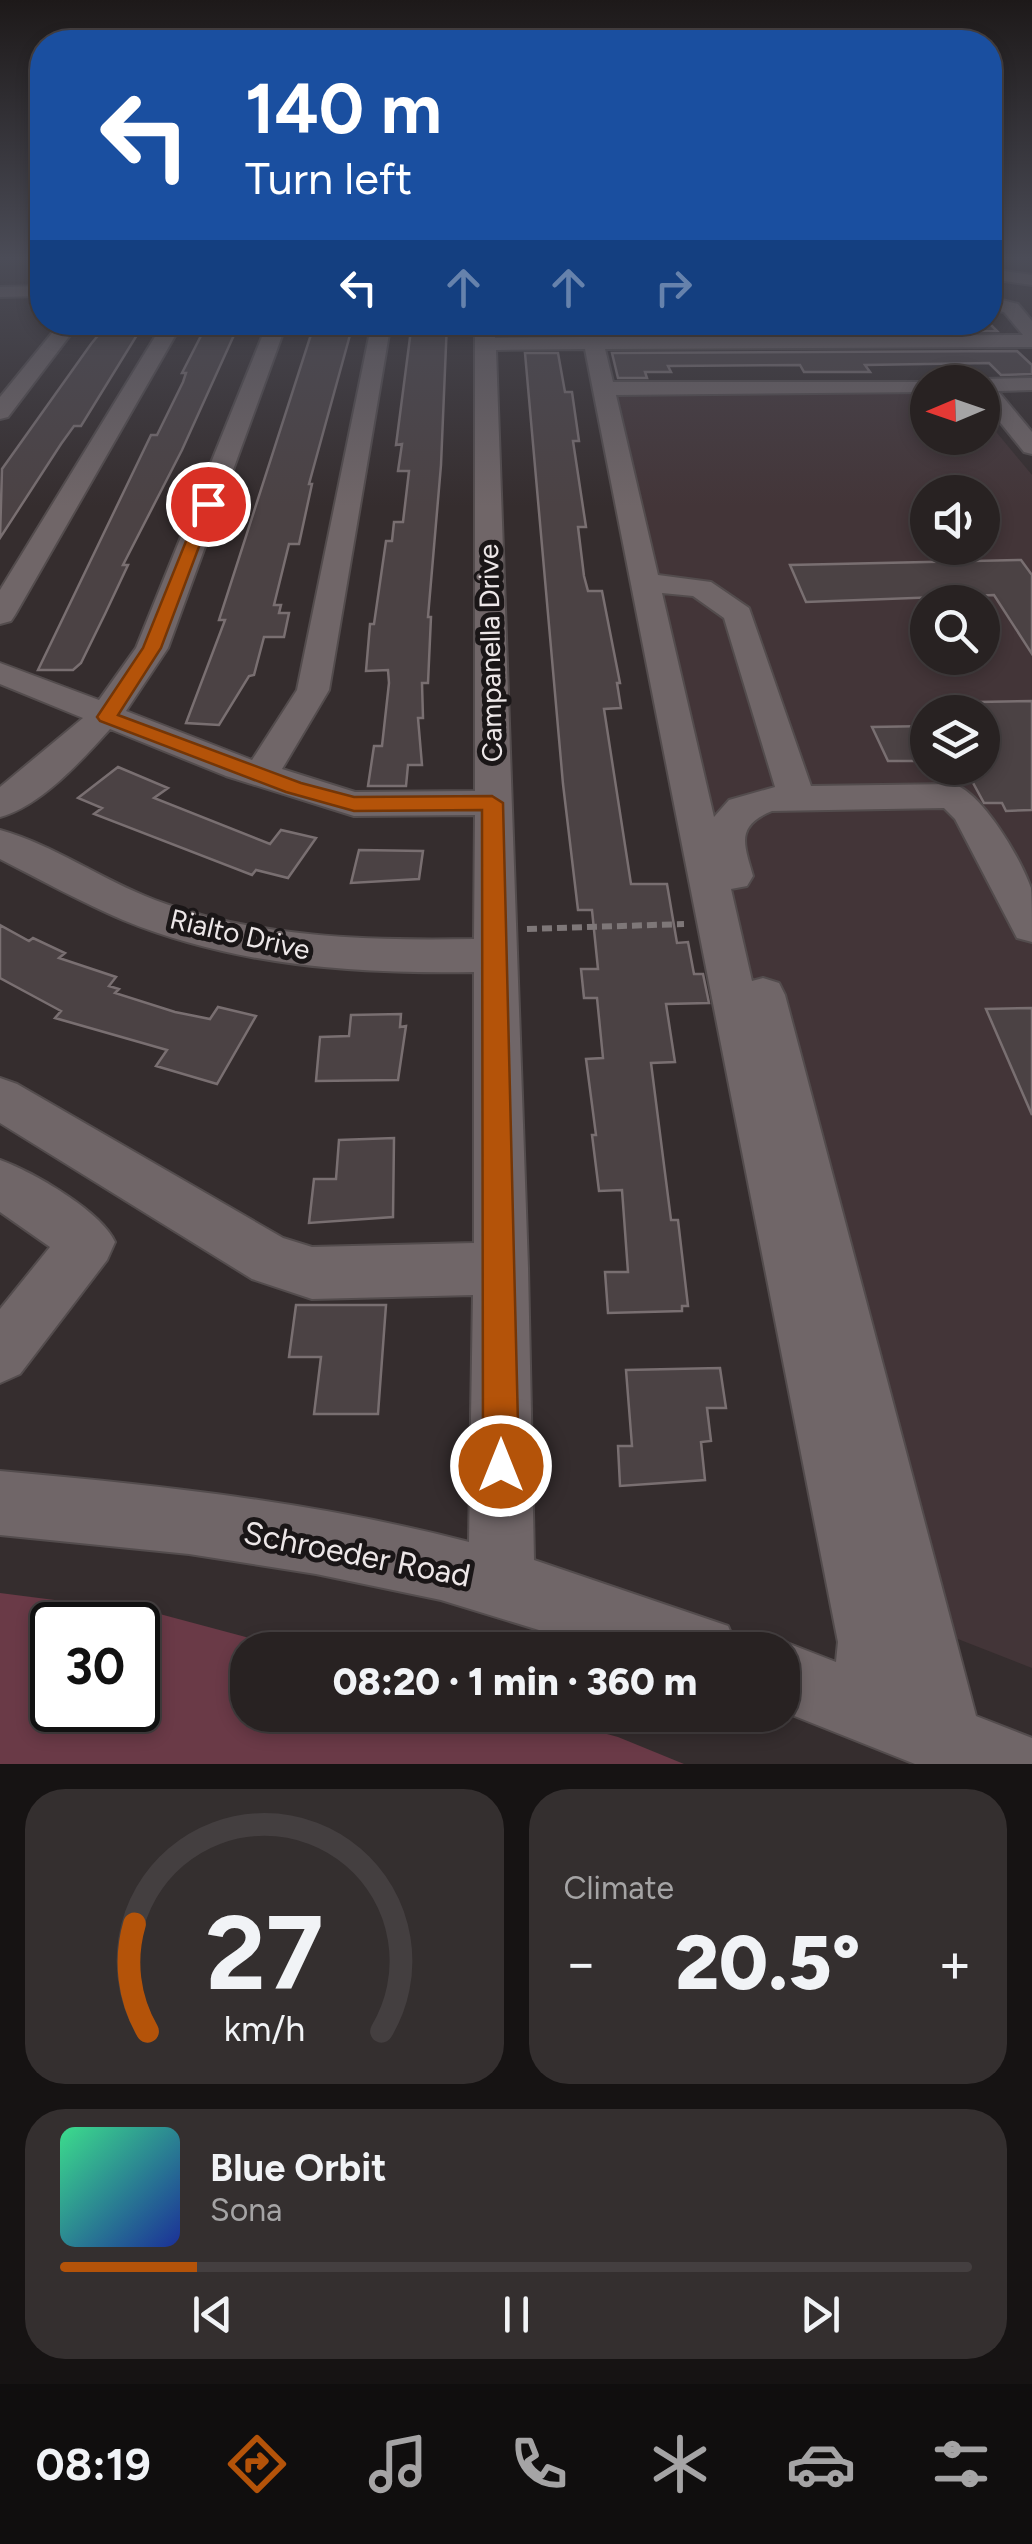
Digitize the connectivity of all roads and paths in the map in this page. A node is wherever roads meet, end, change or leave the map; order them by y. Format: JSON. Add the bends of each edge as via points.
{"nodes":[{"id":1,"x":56,"y":341,"type":"edge"},
{"id":2,"x":163,"y":341,"type":"edge"},
{"id":3,"x":271,"y":341,"type":"edge"},
{"id":4,"x":378,"y":341,"type":"edge"},
{"id":5,"x":485,"y":341,"type":"edge"},
{"id":6,"x":592,"y":341,"type":"edge"},
{"id":7,"x":918,"y":341,"type":"edge"},
{"id":8,"x":1004,"y":341,"type":"edge"},
{"id":9,"x":945,"y":342,"type":"junction"},
{"id":10,"x":965,"y":365,"type":"edge"},
{"id":11,"x":1000,"y":380,"type":"edge"},
{"id":12,"x":1032,"y":384,"type":"edge"},
{"id":13,"x":910,"y":386,"type":"edge"},
{"id":14,"x":604,"y":389,"type":"junction"},
{"id":15,"x":1000,"y":405,"type":"edge"},
{"id":16,"x":0,"y":412,"type":"edge"},
{"id":17,"x":1029,"y":439,"type":"edge"},
{"id":18,"x":646,"y":584,"type":"junction"},
{"id":19,"x":0,"y":615,"type":"edge"},
{"id":20,"x":0,"y":673,"type":"edge"},
{"id":21,"x":107,"y":717,"type":"junction"},
{"id":22,"x":260,"y":775,"type":"junction"},
{"id":23,"x":797,"y":798,"type":"junction"},
{"id":24,"x":492,"y":803,"type":"junction"},
{"id":25,"x":0,"y":805,"type":"edge"},
{"id":26,"x":719,"y":809,"type":"junction"},
{"id":27,"x":0,"y":843,"type":"edge"},
{"id":28,"x":720,"y":924,"type":"junction"},
{"id":29,"x":1032,"y":927,"type":"edge"},
{"id":30,"x":505,"y":942,"type":"junction"},
{"id":31,"x":0,"y":1098,"type":"edge"},
{"id":32,"x":0,"y":1183,"type":"edge"},
{"id":33,"x":501,"y":1268,"type":"junction"},
{"id":34,"x":0,"y":1354,"type":"edge"},
{"id":35,"x":0,"y":1503,"type":"edge"},
{"id":36,"x":501,"y":1584,"type":"junction"},
{"id":37,"x":649,"y":1632,"type":"edge"},
{"id":38,"x":800,"y":1683,"type":"edge"},
{"id":39,"x":868,"y":1710,"type":"junction"},
{"id":40,"x":976,"y":1751,"type":"edge"}],
"edges":[{"from":1,"to":16,"type":"street"},
{"from":2,"to":19,"type":"street"},
{"from":3,"to":21,"type":"street","via":[[152,648]]},
{"from":4,"to":22,"type":"street","via":[[313,690]]},
{"from":5,"to":24,"type":"street","name":"Campanella Drive"},
{"from":6,"to":14,"type":"street"},
{"from":7,"to":9,"type":"street"},
{"from":8,"to":9,"type":"street"},
{"from":9,"to":10,"type":"street"},
{"from":11,"to":12,"type":"street"},
{"from":13,"to":14,"type":"street"},
{"from":14,"to":18,"type":"street"},
{"from":15,"to":17,"type":"street"},
{"from":18,"to":23,"type":"street","via":[[700,588],[738,614]]},
{"from":18,"to":26,"type":"street"},
{"from":20,"to":21,"type":"street"},
{"from":21,"to":22,"type":"street"},
{"from":21,"to":25,"type":"street"},
{"from":22,"to":24,"type":"street","via":[[354,804]]},
{"from":23,"to":26,"type":"street"},
{"from":23,"to":29,"type":"street","via":[[953,796],[970,812]]},
{"from":24,"to":30,"type":"street","name":"Campanella Drive"},
{"from":26,"to":28,"type":"street"},
{"from":26,"to":40,"type":"street"},
{"from":27,"to":30,"type":"street","name":"Rialto Drive","via":[[139,910],[259,944],[389,958]]},
{"from":28,"to":30,"type":"path"},
{"from":28,"to":39,"type":"street","via":[[872,1642]]},
{"from":30,"to":33,"type":"street","name":"Campanella Drive"},
{"from":31,"to":33,"type":"street","via":[[271,1261],[312,1273]]},
{"from":32,"to":34,"type":"street","via":[[88,1242]]},
{"from":33,"to":36,"type":"street","name":"Campanella Drive"},
{"from":35,"to":36,"type":"street","name":"Schroeder Road","via":[[164,1517]]},
{"from":36,"to":37,"type":"street","name":"Schroeder Road"},
{"from":38,"to":39,"type":"street"},
{"from":39,"to":40,"type":"street"}]}
